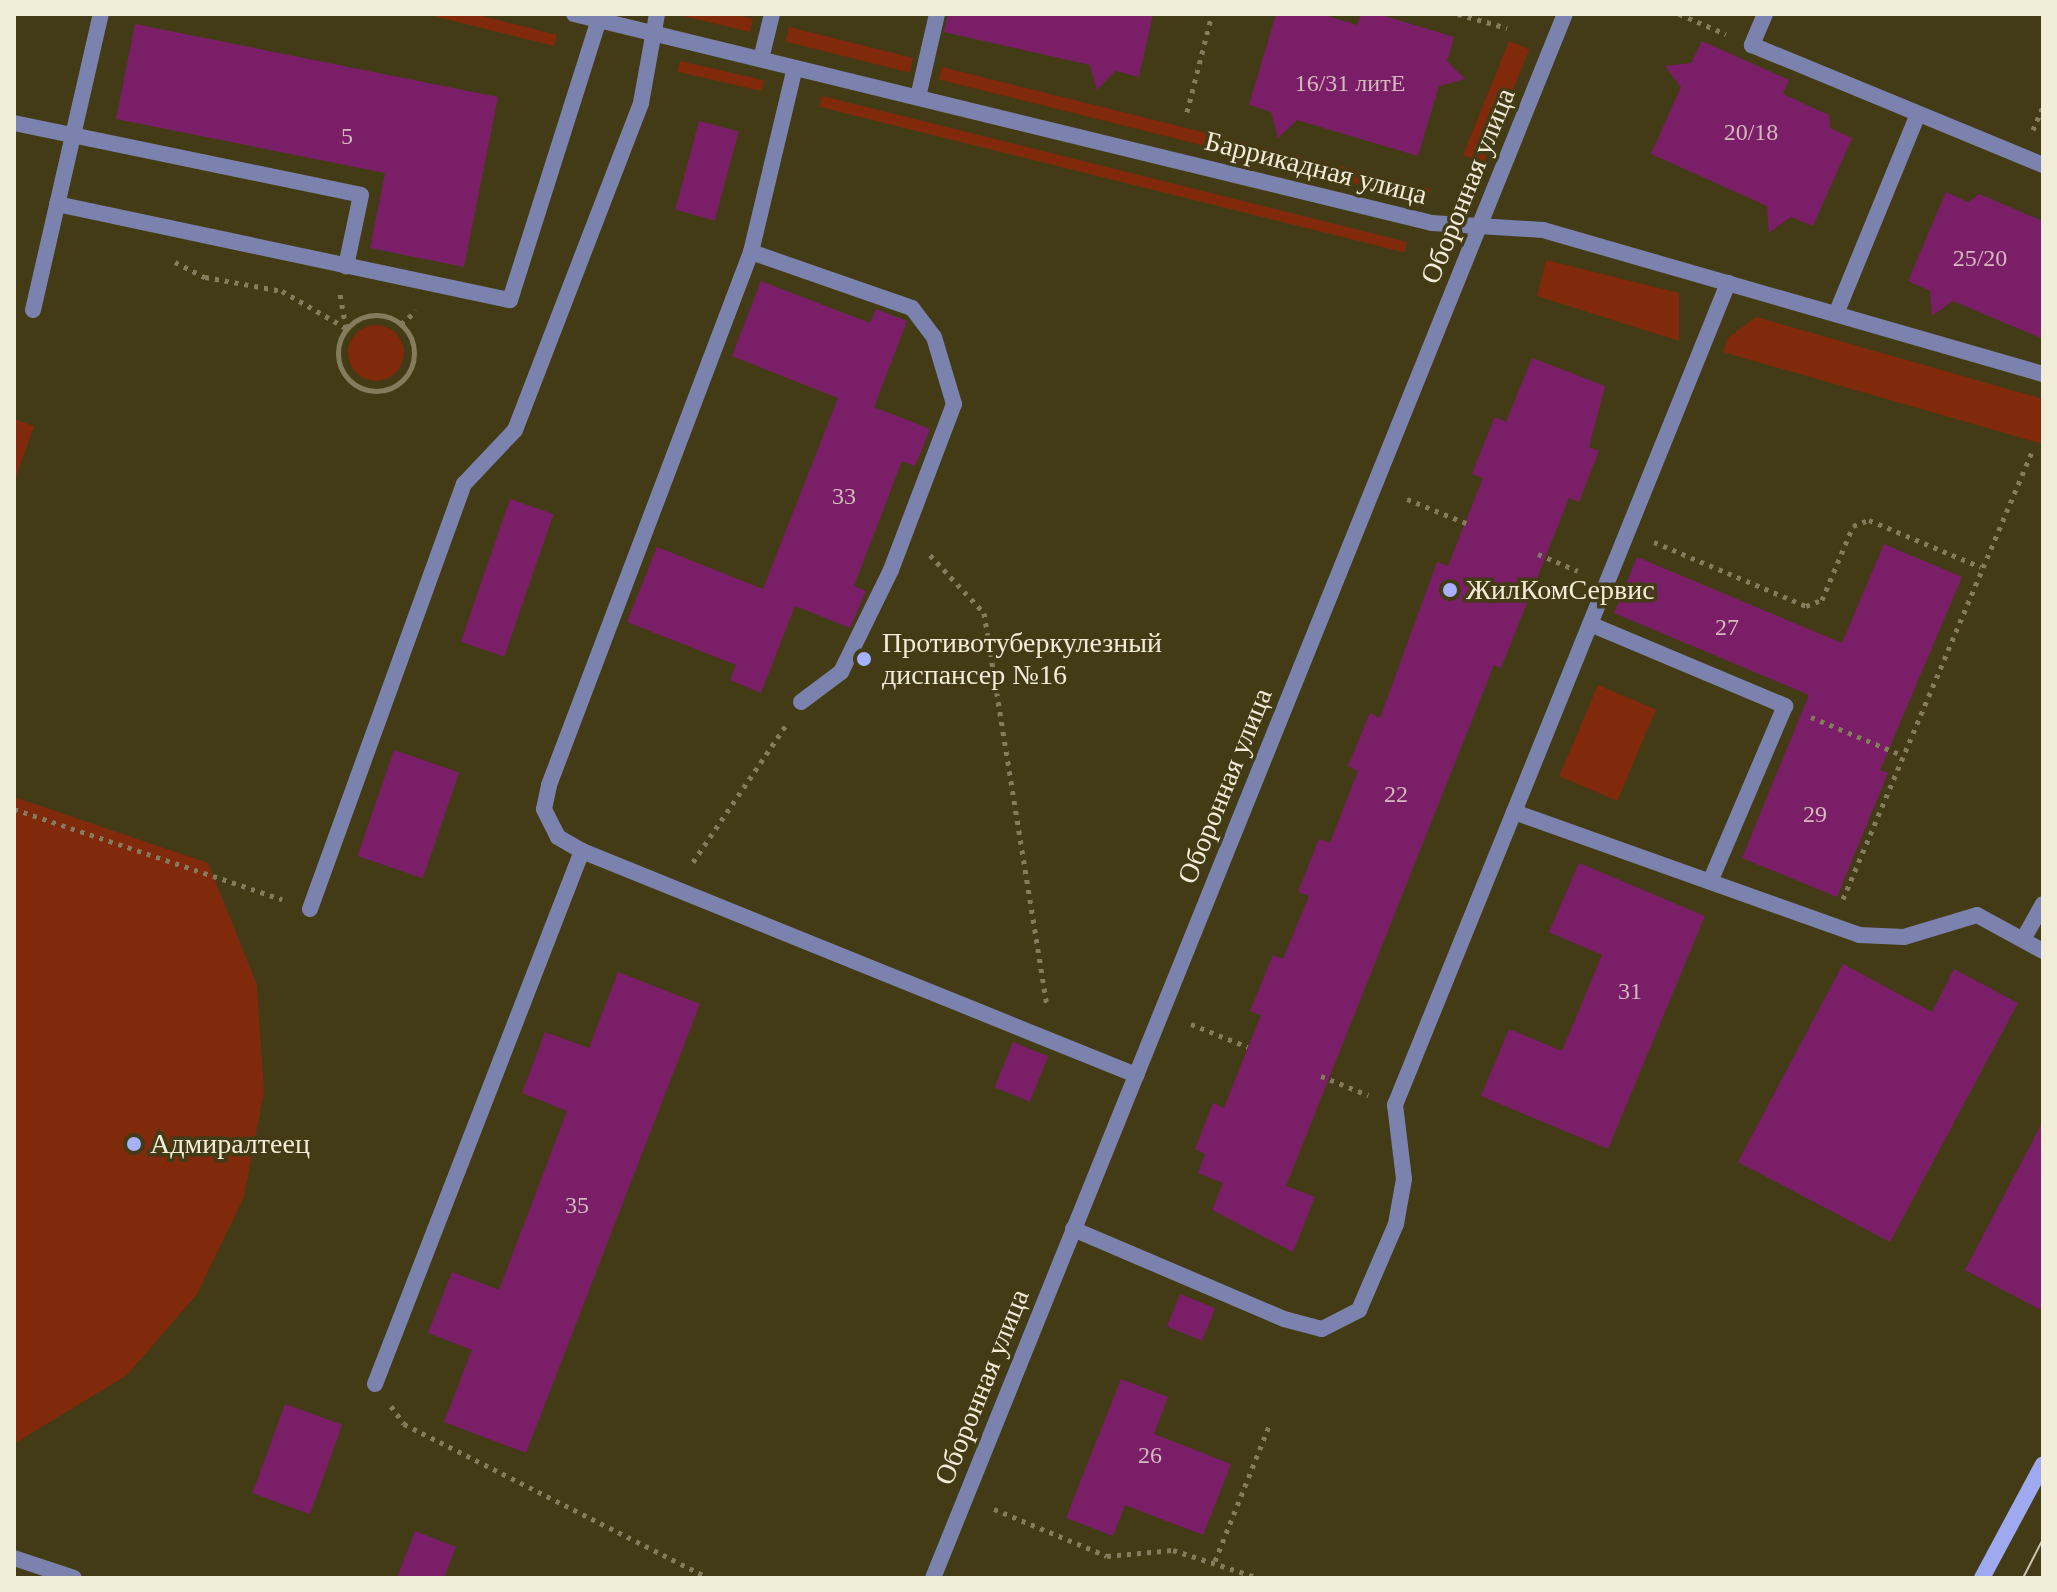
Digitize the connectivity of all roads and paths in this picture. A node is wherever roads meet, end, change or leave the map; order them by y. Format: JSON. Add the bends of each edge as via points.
{"nodes":[{"id":1,"x":101,"y":14,"type":"edge"},
{"id":2,"x":574,"y":14,"type":"edge"},
{"id":3,"x":657,"y":14,"type":"edge"},
{"id":4,"x":772,"y":14,"type":"edge"},
{"id":5,"x":937,"y":14,"type":"edge"},
{"id":6,"x":1212,"y":14,"type":"edge"},
{"id":7,"x":1458,"y":14,"type":"edge"},
{"id":8,"x":1565,"y":14,"type":"edge"},
{"id":9,"x":1679,"y":14,"type":"edge"},
{"id":10,"x":1765,"y":14,"type":"edge"},
{"id":11,"x":599,"y":20,"type":"junction"},
{"id":12,"x":1507,"y":28,"type":"dead end"},
{"id":13,"x":652,"y":33,"type":"junction"},
{"id":14,"x":1752,"y":45,"type":"junction"},
{"id":15,"x":761,"y":59,"type":"junction"},
{"id":16,"x":795,"y":68,"type":"junction"},
{"id":17,"x":918,"y":97,"type":"junction"},
{"id":18,"x":1187,"y":112,"type":"dead end"},
{"id":19,"x":1918,"y":114,"type":"junction"},
{"id":20,"x":14,"y":123,"type":"edge"},
{"id":21,"x":73,"y":136,"type":"junction"},
{"id":22,"x":2043,"y":165,"type":"edge"},
{"id":23,"x":57,"y":204,"type":"junction"},
{"id":24,"x":152,"y":224,"type":"junction"},
{"id":25,"x":1480,"y":226,"type":"junction"},
{"id":26,"x":751,"y":252,"type":"junction"},
{"id":27,"x":346,"y":266,"type":"junction"},
{"id":28,"x":1728,"y":283,"type":"junction"},
{"id":29,"x":33,"y":310,"type":"dead end"},
{"id":30,"x":1836,"y":314,"type":"junction"},
{"id":31,"x":346,"y":328,"type":"junction"},
{"id":32,"x":2043,"y":374,"type":"edge"},
{"id":33,"x":2032,"y":452,"type":"dead end"},
{"id":34,"x":1407,"y":499,"type":"dead end"},
{"id":35,"x":1466,"y":523,"type":"dead end"},
{"id":36,"x":1628,"y":531,"type":"junction"},
{"id":37,"x":904,"y":537,"type":"junction"},
{"id":38,"x":1538,"y":554,"type":"dead end"},
{"id":39,"x":1981,"y":567,"type":"junction"},
{"id":40,"x":1607,"y":583,"type":"junction"},
{"id":41,"x":1590,"y":624,"type":"junction"},
{"id":42,"x":801,"y":702,"type":"joint"},
{"id":43,"x":1785,"y":706,"type":"junction"},
{"id":44,"x":1902,"y":755,"type":"junction"},
{"id":45,"x":14,"y":809,"type":"edge"},
{"id":46,"x":1514,"y":812,"type":"junction"},
{"id":47,"x":582,"y":851,"type":"junction"},
{"id":48,"x":1710,"y":882,"type":"junction"},
{"id":49,"x":676,"y":886,"type":"junction"},
{"id":50,"x":2043,"y":904,"type":"edge"},
{"id":51,"x":310,"y":909,"type":"joint"},
{"id":52,"x":1832,"y":925,"type":"junction"},
{"id":53,"x":2024,"y":938,"type":"junction"},
{"id":54,"x":2043,"y":951,"type":"edge"},
{"id":55,"x":1191,"y":1024,"type":"dead end"},
{"id":56,"x":1052,"y":1039,"type":"junction"},
{"id":57,"x":1248,"y":1047,"type":"dead end"},
{"id":58,"x":1136,"y":1075,"type":"junction"},
{"id":59,"x":1321,"y":1076,"type":"dead end"},
{"id":60,"x":1395,"y":1105,"type":"junction"},
{"id":61,"x":1073,"y":1229,"type":"junction"},
{"id":62,"x":375,"y":1384,"type":"joint"},
{"id":63,"x":1269,"y":1426,"type":"dead end"},
{"id":64,"x":2043,"y":1464,"type":"edge"},
{"id":65,"x":994,"y":1509,"type":"dead end"},
{"id":66,"x":14,"y":1558,"type":"edge"},
{"id":67,"x":1215,"y":1561,"type":"junction"},
{"id":68,"x":74,"y":1578,"type":"edge"},
{"id":69,"x":709,"y":1578,"type":"edge"},
{"id":70,"x":933,"y":1578,"type":"edge"},
{"id":71,"x":1259,"y":1578,"type":"edge"},
{"id":72,"x":1982,"y":1578,"type":"edge"}],
"edges":[{"from":1,"to":21,"type":"street"},
{"from":2,"to":11,"type":"street","name":"Баррикадная улица"},
{"from":3,"to":13,"type":"street"},
{"from":4,"to":15,"type":"street"},
{"from":5,"to":17,"type":"street"},
{"from":6,"to":18,"type":"path"},
{"from":7,"to":12,"type":"path"},
{"from":8,"to":25,"type":"street","name":"Оборонная улица"},
{"from":9,"to":14,"type":"path"},
{"from":10,"to":14,"type":"street"},
{"from":11,"to":13,"type":"street","name":"Баррикадная улица"},
{"from":11,"to":27,"type":"street","via":[[510,300]]},
{"from":13,"to":15,"type":"street","name":"Баррикадная улица"},
{"from":13,"to":51,"type":"street","via":[[641,103],[521,415],[464,484]]},
{"from":14,"to":19,"type":"street"},
{"from":15,"to":16,"type":"street","name":"Баррикадная улица"},
{"from":16,"to":17,"type":"street","name":"Баррикадная улица"},
{"from":16,"to":26,"type":"street"},
{"from":17,"to":25,"type":"street","name":"Баррикадная улица","via":[[1432,223]]},
{"from":19,"to":22,"type":"street"},
{"from":19,"to":30,"type":"street"},
{"from":20,"to":21,"type":"street"},
{"from":21,"to":23,"type":"street"},
{"from":21,"to":27,"type":"street","via":[[361,195]]},
{"from":23,"to":24,"type":"street"},
{"from":23,"to":29,"type":"street"},
{"from":24,"to":27,"type":"street"},
{"from":24,"to":31,"type":"path","via":[[161,251],[182,268],[282,291]]},
{"from":25,"to":28,"type":"street","name":"Баррикадная улица","via":[[1543,230]]},
{"from":25,"to":58,"type":"street","name":"Оборонная улица"},
{"from":26,"to":37,"type":"street","via":[[912,308],[934,337],[954,404]]},
{"from":26,"to":47,"type":"street","via":[[549,785],[544,809],[558,837]]},
{"from":27,"to":31,"type":"path","via":[[339,296]]},
{"from":28,"to":30,"type":"street","name":"Баррикадная улица"},
{"from":28,"to":36,"type":"street"},
{"from":30,"to":32,"type":"street","name":"Баррикадная улица"},
{"from":31,"to":31,"type":"path","via":[[337,347],[351,383],[369,392],[406,379],[413,340],[401,324],[383,315]]},
{"from":33,"to":39,"type":"path"},
{"from":34,"to":35,"type":"path"},
{"from":36,"to":39,"type":"path","via":[[1806,606],[1822,600],[1853,526],[1869,520]]},
{"from":36,"to":40,"type":"street"},
{"from":37,"to":42,"type":"street","via":[[841,672]]},
{"from":37,"to":56,"type":"path","via":[[984,613]]},
{"from":38,"to":40,"type":"path"},
{"from":39,"to":44,"type":"path"},
{"from":40,"to":41,"type":"street"},
{"from":41,"to":43,"type":"street"},
{"from":41,"to":46,"type":"street"},
{"from":42,"to":49,"type":"path"},
{"from":43,"to":44,"type":"path"},
{"from":43,"to":48,"type":"street"},
{"from":44,"to":52,"type":"path"},
{"from":45,"to":51,"type":"path"},
{"from":46,"to":48,"type":"street"},
{"from":46,"to":60,"type":"street"},
{"from":47,"to":49,"type":"street"},
{"from":47,"to":62,"type":"street"},
{"from":48,"to":52,"type":"street"},
{"from":49,"to":56,"type":"street"},
{"from":50,"to":53,"type":"street"},
{"from":52,"to":53,"type":"street","via":[[1881,940],[1977,915]]},
{"from":53,"to":54,"type":"street"},
{"from":55,"to":57,"type":"path"},
{"from":56,"to":58,"type":"street"},
{"from":58,"to":61,"type":"street","name":"Оборонная улица"},
{"from":59,"to":60,"type":"path"},
{"from":60,"to":61,"type":"street","via":[[1404,1179],[1396,1224],[1359,1310],[1322,1329]]},
{"from":61,"to":70,"type":"street","name":"Оборонная улица"},
{"from":62,"to":69,"type":"path","via":[[404,1424]]},
{"from":63,"to":67,"type":"path"},
{"from":64,"to":72,"type":"street"},
{"from":65,"to":67,"type":"path","via":[[1107,1556],[1173,1550]]},
{"from":66,"to":68,"type":"street"},
{"from":67,"to":71,"type":"path"}]}
